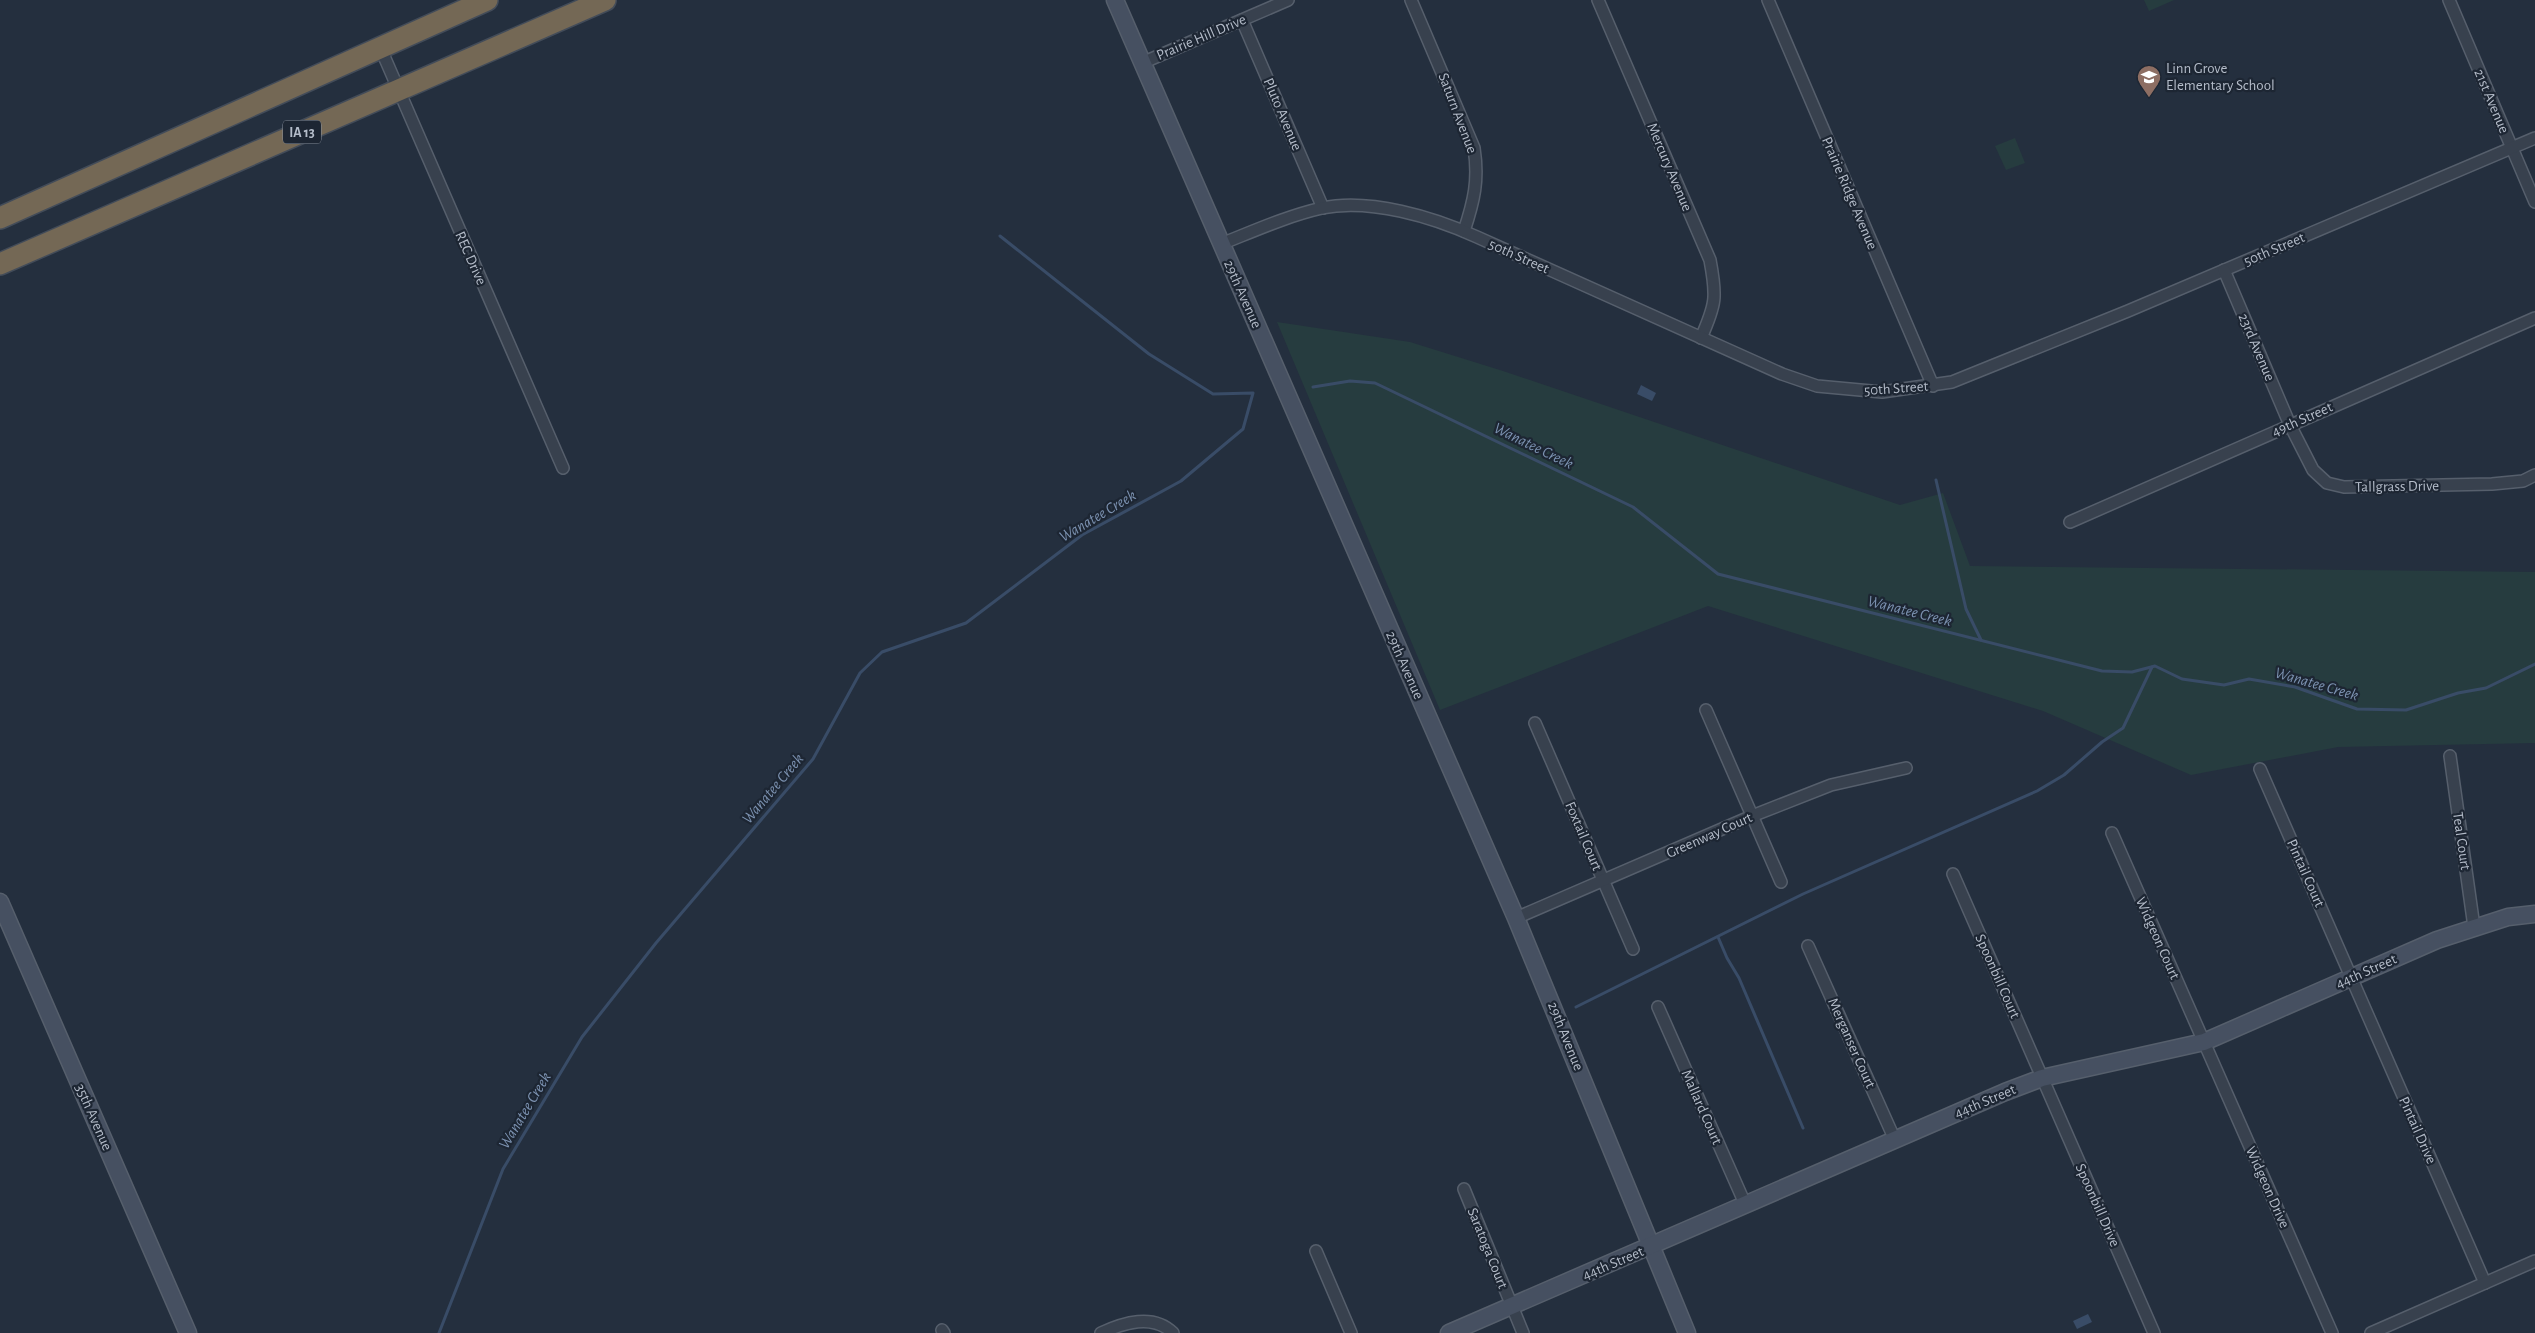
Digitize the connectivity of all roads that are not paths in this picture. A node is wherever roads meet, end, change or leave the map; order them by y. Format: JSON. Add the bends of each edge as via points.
{"nodes":[{"id":1,"x":487,"y":0,"type":"edge"},
{"id":2,"x":605,"y":0,"type":"edge"},
{"id":3,"x":1115,"y":0,"type":"edge"},
{"id":4,"x":1288,"y":0,"type":"edge"},
{"id":5,"x":1411,"y":0,"type":"edge"},
{"id":6,"x":1598,"y":0,"type":"edge"},
{"id":7,"x":1768,"y":0,"type":"edge"},
{"id":8,"x":2449,"y":0,"type":"edge"},
{"id":9,"x":1242,"y":20,"type":"junction"},
{"id":10,"x":380,"y":47,"type":"junction"},
{"id":11,"x":1142,"y":63,"type":"junction"},
{"id":12,"x":397,"y":90,"type":"junction"},
{"id":13,"x":2535,"y":138,"type":"edge"},
{"id":14,"x":2512,"y":148,"type":"junction"},
{"id":15,"x":2535,"y":202,"type":"edge"},
{"id":16,"x":1323,"y":208,"type":"junction"},
{"id":17,"x":0,"y":218,"type":"edge"},
{"id":18,"x":1464,"y":231,"type":"junction"},
{"id":19,"x":1221,"y":244,"type":"junction"},
{"id":20,"x":0,"y":264,"type":"edge"},
{"id":21,"x":2224,"y":270,"type":"junction"},
{"id":22,"x":2535,"y":318,"type":"edge"},
{"id":23,"x":1702,"y":338,"type":"junction"},
{"id":24,"x":1933,"y":386,"type":"junction"},
{"id":25,"x":2290,"y":425,"type":"junction"},
{"id":26,"x":563,"y":468,"type":"dead end"},
{"id":27,"x":2535,"y":475,"type":"edge"},
{"id":28,"x":2070,"y":522,"type":"dead end"},
{"id":29,"x":1706,"y":710,"type":"dead end"},
{"id":30,"x":1535,"y":723,"type":"dead end"},
{"id":31,"x":2450,"y":756,"type":"dead end"},
{"id":32,"x":1906,"y":768,"type":"dead end"},
{"id":33,"x":2260,"y":770,"type":"dead end"},
{"id":34,"x":1752,"y":816,"type":"junction"},
{"id":35,"x":2112,"y":834,"type":"dead end"},
{"id":36,"x":1954,"y":874,"type":"dead end"},
{"id":37,"x":1603,"y":881,"type":"junction"},
{"id":38,"x":1781,"y":882,"type":"dead end"},
{"id":39,"x":0,"y":902,"type":"edge"},
{"id":40,"x":2535,"y":914,"type":"edge"},
{"id":41,"x":1516,"y":918,"type":"junction"},
{"id":42,"x":2474,"y":927,"type":"junction"},
{"id":43,"x":1808,"y":946,"type":"dead end"},
{"id":44,"x":1633,"y":949,"type":"dead end"},
{"id":45,"x":2351,"y":978,"type":"junction"},
{"id":46,"x":1658,"y":1007,"type":"dead end"},
{"id":47,"x":2204,"y":1042,"type":"junction"},
{"id":48,"x":2042,"y":1078,"type":"junction"},
{"id":49,"x":1895,"y":1140,"type":"junction"},
{"id":50,"x":1464,"y":1189,"type":"dead end"},
{"id":51,"x":1746,"y":1206,"type":"junction"},
{"id":52,"x":1651,"y":1247,"type":"junction"},
{"id":53,"x":1316,"y":1251,"type":"dead end"},
{"id":54,"x":2535,"y":1261,"type":"edge"},
{"id":55,"x":2485,"y":1283,"type":"junction"},
{"id":56,"x":1512,"y":1306,"type":"junction"},
{"id":57,"x":188,"y":1333,"type":"edge"},
{"id":58,"x":1100,"y":1333,"type":"edge"},
{"id":59,"x":1173,"y":1333,"type":"edge"},
{"id":60,"x":1352,"y":1333,"type":"edge"},
{"id":61,"x":1449,"y":1333,"type":"edge"},
{"id":62,"x":1524,"y":1333,"type":"edge"},
{"id":63,"x":1687,"y":1333,"type":"edge"},
{"id":64,"x":2154,"y":1333,"type":"edge"},
{"id":65,"x":2332,"y":1333,"type":"edge"},
{"id":66,"x":2371,"y":1333,"type":"edge"}],
"edges":[{"from":1,"to":10,"type":"highway"},
{"from":2,"to":12,"type":"highway","number":"IA 13"},
{"from":3,"to":11,"type":"street","name":"29th Avenue"},
{"from":4,"to":9,"type":"street","name":"Prairie Hill Drive"},
{"from":5,"to":18,"type":"street","name":"Saturn Avenue","via":[[1474,148],[1478,171]]},
{"from":6,"to":23,"type":"street","name":"Mercury Avenue","via":[[1710,260],[1716,292],[1712,315]]},
{"from":7,"to":24,"type":"street","name":"Prairie Ridge Avenue"},
{"from":8,"to":14,"type":"street","name":"21st Avenue"},
{"from":9,"to":11,"type":"street","name":"Prairie Hill Drive"},
{"from":9,"to":16,"type":"street","name":"Pluto Avenue"},
{"from":10,"to":12,"type":"street","name":"REC Drive"},
{"from":10,"to":17,"type":"highway"},
{"from":11,"to":19,"type":"street","name":"29th Avenue"},
{"from":12,"to":20,"type":"highway","number":"IA 13"},
{"from":12,"to":26,"type":"street","name":"REC Drive"},
{"from":13,"to":14,"type":"street","name":"50th Street"},
{"from":14,"to":15,"type":"street","name":"21st Avenue"},
{"from":14,"to":21,"type":"street","name":"50th Street"},
{"from":16,"to":18,"type":"street","name":"50th Street","via":[[1356,205],[1393,211],[1428,217]]},
{"from":16,"to":19,"type":"street","name":"50th Street"},
{"from":18,"to":23,"type":"street","name":"50th Street"},
{"from":19,"to":41,"type":"street","name":"29th Avenue"},
{"from":21,"to":24,"type":"street","name":"50th Street","via":[[1952,382]]},
{"from":21,"to":25,"type":"street","name":"23rd Avenue"},
{"from":22,"to":25,"type":"street","name":"49th Street"},
{"from":23,"to":24,"type":"street","name":"50th Street","via":[[1817,386],[1882,392]]},
{"from":25,"to":27,"type":"street","name":"Tallgrass Drive","via":[[2313,470],[2327,483],[2344,487],[2492,484],[2523,481]]},
{"from":25,"to":28,"type":"street","name":"49th Street"},
{"from":29,"to":34,"type":"street"},
{"from":30,"to":37,"type":"street","name":"Foxtail Court"},
{"from":31,"to":42,"type":"street","name":"Teal Court"},
{"from":32,"to":34,"type":"street","name":"Greenway Court","via":[[1831,785]]},
{"from":33,"to":45,"type":"street","name":"Pintail Court"},
{"from":34,"to":37,"type":"street","name":"Greenway Court"},
{"from":34,"to":38,"type":"street"},
{"from":35,"to":47,"type":"street","name":"Widgeon Court"},
{"from":36,"to":48,"type":"street","name":"Spoonbill Court"},
{"from":37,"to":41,"type":"street","name":"Greenway Court"},
{"from":37,"to":44,"type":"street","name":"Foxtail Court"},
{"from":39,"to":57,"type":"street","name":"35th Avenue"},
{"from":40,"to":42,"type":"street","name":"44th Street","via":[[2508,917]]},
{"from":41,"to":52,"type":"street","name":"29th Avenue"},
{"from":42,"to":45,"type":"street","name":"44th Street"},
{"from":43,"to":49,"type":"street","name":"Merganser Court"},
{"from":45,"to":47,"type":"street","name":"44th Street"},
{"from":45,"to":55,"type":"street","name":"Pintail Drive"},
{"from":46,"to":51,"type":"street","name":"Mallard Court"},
{"from":47,"to":48,"type":"street","name":"44th Street"},
{"from":47,"to":65,"type":"street","name":"Widgeon Drive"},
{"from":48,"to":49,"type":"street","name":"44th Street"},
{"from":48,"to":64,"type":"street","name":"Spoonbill Drive"},
{"from":49,"to":51,"type":"street","name":"44th Street"},
{"from":50,"to":56,"type":"street","name":"Saratoga Court"},
{"from":51,"to":52,"type":"street","name":"44th Street"},
{"from":52,"to":56,"type":"street","name":"44th Street"},
{"from":52,"to":63,"type":"street","name":"29th Avenue"},
{"from":53,"to":60,"type":"street"},
{"from":54,"to":55,"type":"street"},
{"from":55,"to":66,"type":"street"},
{"from":56,"to":61,"type":"street","name":"44th Street"},
{"from":56,"to":62,"type":"street","name":"Saratoga Court"},
{"from":58,"to":59,"type":"street","via":[[1125,1322],[1153,1322]]}]}
